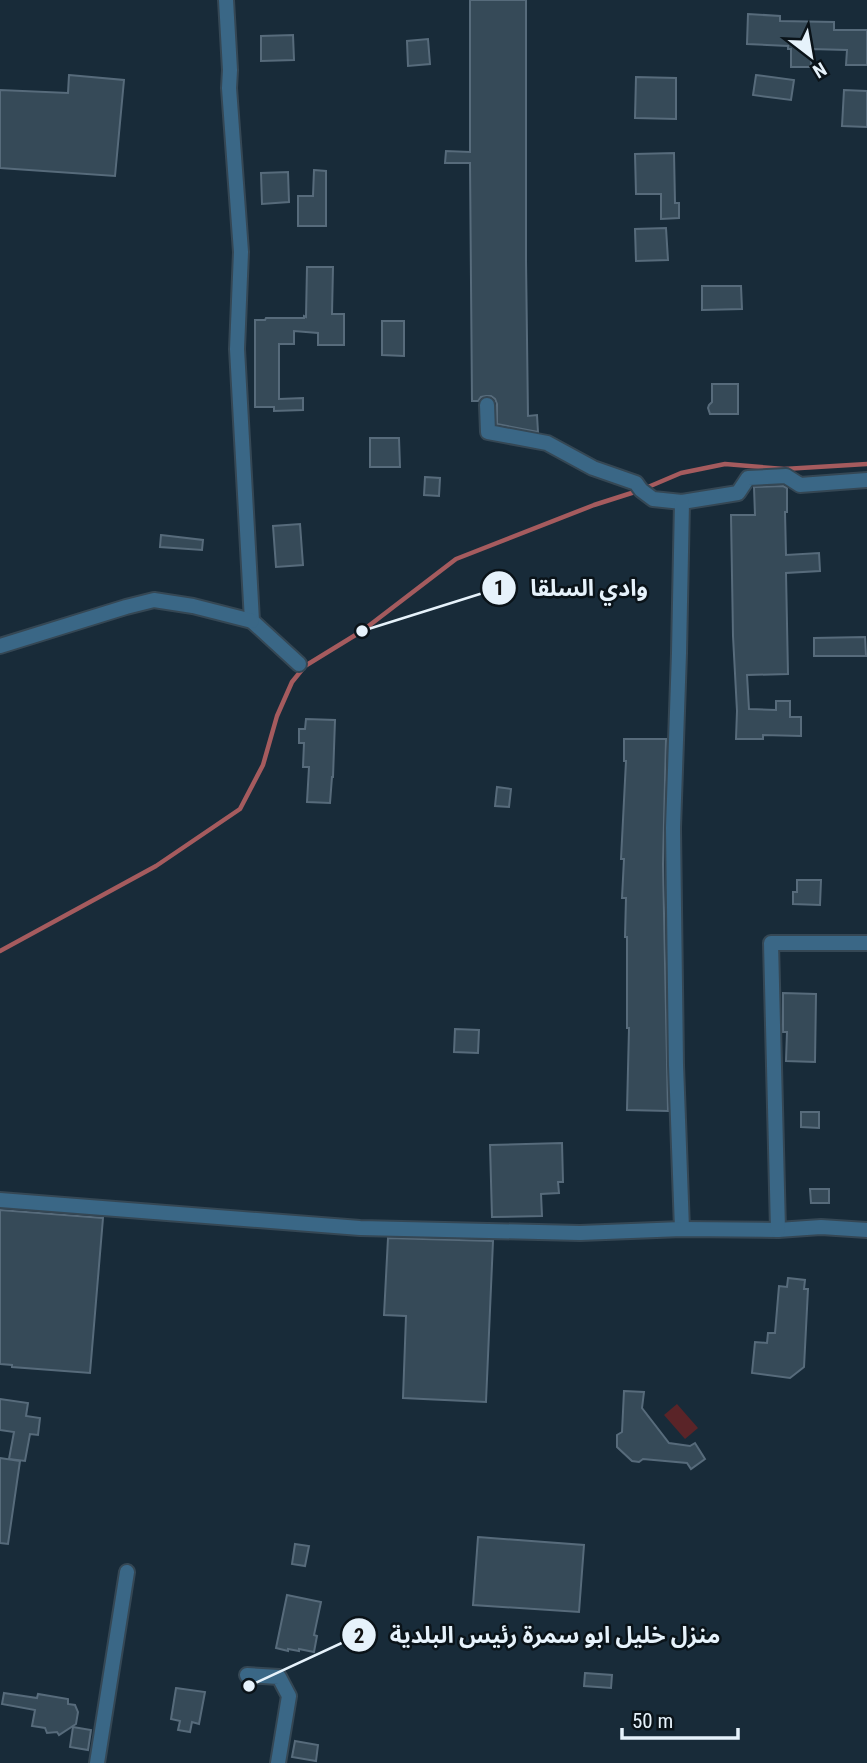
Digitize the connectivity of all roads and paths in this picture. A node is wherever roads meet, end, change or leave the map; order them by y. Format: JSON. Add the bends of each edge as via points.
{"nodes":[{"id":1,"x":226,"y":0,"type":"edge"},
{"id":2,"x":487,"y":405,"type":"dead end"},
{"id":3,"x":867,"y":480,"type":"edge"},
{"id":4,"x":681,"y":502,"type":"junction"},
{"id":5,"x":252,"y":621,"type":"junction"},
{"id":6,"x":0,"y":646,"type":"edge"},
{"id":7,"x":299,"y":664,"type":"dead end"},
{"id":8,"x":867,"y":943,"type":"edge"},
{"id":9,"x":0,"y":1200,"type":"edge"},
{"id":10,"x":682,"y":1229,"type":"junction"},
{"id":11,"x":778,"y":1230,"type":"junction"},
{"id":12,"x":867,"y":1230,"type":"edge"},
{"id":13,"x":127,"y":1572,"type":"dead end"},
{"id":14,"x":247,"y":1675,"type":"dead end"},
{"id":15,"x":97,"y":1763,"type":"edge"},
{"id":16,"x":278,"y":1763,"type":"edge"}],
"edges":[{"from":1,"to":5,"type":"street","via":[[241,252],[237,349]]},
{"from":2,"to":4,"type":"street","via":[[488,432],[547,443],[593,468],[636,483],[653,499]]},
{"from":3,"to":4,"type":"street","via":[[800,485],[786,476],[748,478],[738,493]]},
{"from":4,"to":10,"type":"street","via":[[673,828]]},
{"from":5,"to":6,"type":"street","via":[[154,600]]},
{"from":5,"to":7,"type":"street"},
{"from":8,"to":11,"type":"street","via":[[771,943]]},
{"from":9,"to":10,"type":"street","via":[[360,1228],[580,1233]]},
{"from":10,"to":11,"type":"street"},
{"from":11,"to":12,"type":"street"},
{"from":13,"to":15,"type":"street"},
{"from":14,"to":16,"type":"street","via":[[279,1677],[289,1696]]}]}
